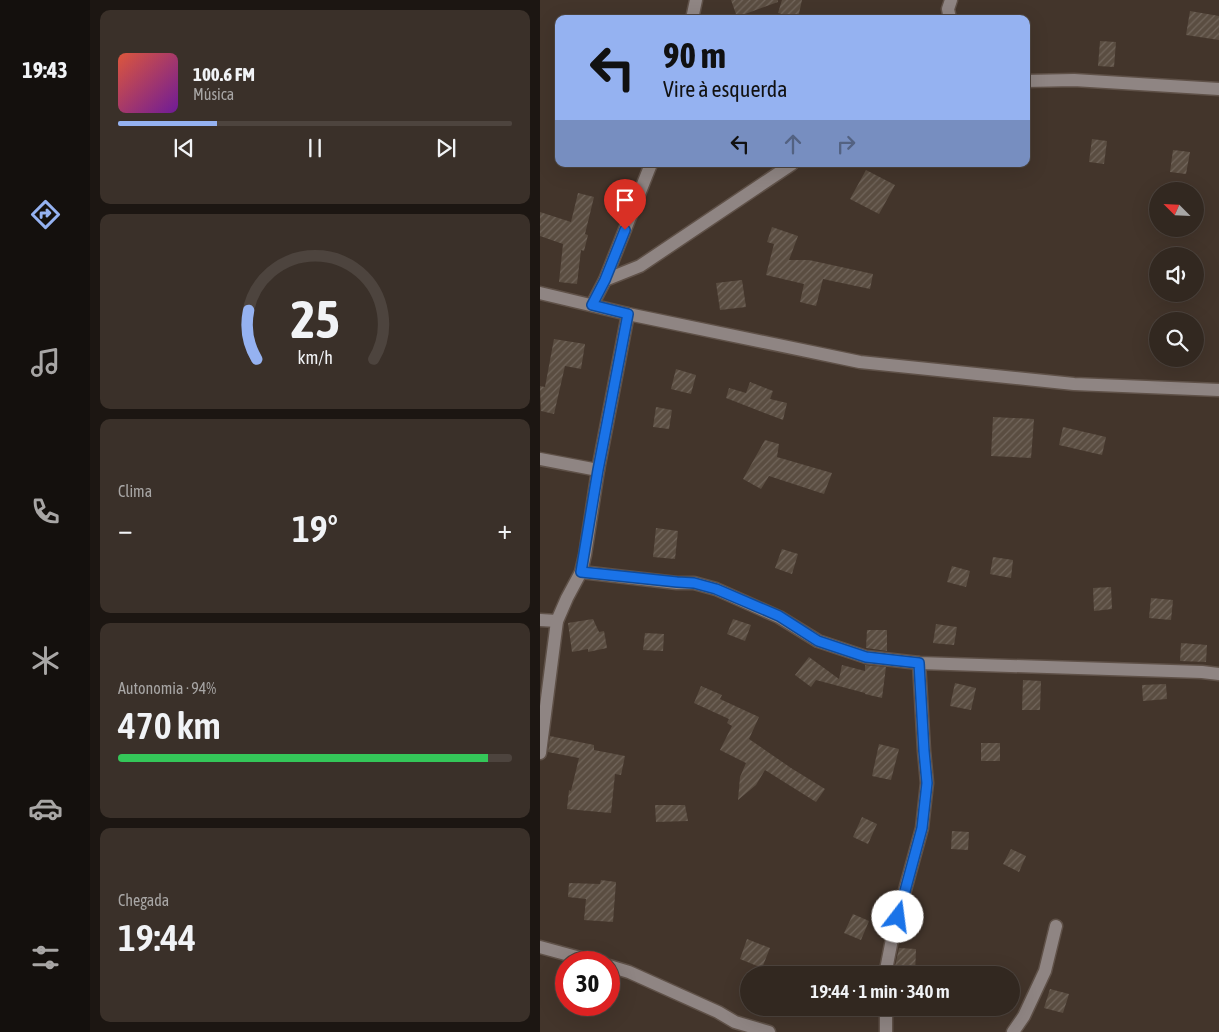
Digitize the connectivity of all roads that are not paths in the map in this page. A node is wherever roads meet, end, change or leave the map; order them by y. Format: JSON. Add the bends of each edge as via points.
{"nodes":[{"id":1,"x":696,"y":0,"type":"edge"},
{"id":2,"x":951,"y":0,"type":"edge"},
{"id":3,"x":693,"y":15,"type":"edge"},
{"id":4,"x":949,"y":15,"type":"edge"},
{"id":5,"x":1030,"y":81,"type":"edge"},
{"id":6,"x":1219,"y":89,"type":"edge"},
{"id":7,"x":650,"y":167,"type":"edge"},
{"id":8,"x":788,"y":167,"type":"edge"},
{"id":9,"x":605,"y":280,"type":"junction"},
{"id":10,"x":540,"y":293,"type":"edge"},
{"id":11,"x":592,"y":305,"type":"junction"},
{"id":12,"x":628,"y":314,"type":"junction"},
{"id":13,"x":1219,"y":390,"type":"edge"},
{"id":14,"x":540,"y":459,"type":"edge"},
{"id":15,"x":598,"y":470,"type":"junction"},
{"id":16,"x":581,"y":572,"type":"junction"},
{"id":17,"x":540,"y":620,"type":"edge"},
{"id":18,"x":557,"y":621,"type":"junction"},
{"id":19,"x":919,"y":663,"type":"junction"},
{"id":20,"x":1219,"y":674,"type":"edge"},
{"id":21,"x":540,"y":753,"type":"edge"},
{"id":22,"x":1056,"y":926,"type":"dead end"},
{"id":23,"x":540,"y":947,"type":"edge"},
{"id":24,"x":555,"y":951,"type":"edge"},
{"id":25,"x":887,"y":966,"type":"edge"},
{"id":26,"x":620,"y":969,"type":"edge"},
{"id":27,"x":886,"y":1016,"type":"edge"},
{"id":28,"x":734,"y":1027,"type":"edge"},
{"id":29,"x":769,"y":1032,"type":"edge"},
{"id":30,"x":886,"y":1032,"type":"edge"},
{"id":31,"x":1013,"y":1032,"type":"edge"}],
"edges":[{"from":1,"to":3,"type":"street"},
{"from":2,"to":4,"type":"street"},
{"from":5,"to":6,"type":"street","via":[[1074,80]]},
{"from":7,"to":9,"type":"street"},
{"from":8,"to":9,"type":"street","via":[[640,266]]},
{"from":9,"to":11,"type":"street"},
{"from":10,"to":11,"type":"street"},
{"from":11,"to":12,"type":"street"},
{"from":12,"to":13,"type":"street","via":[[860,362],[1074,384]]},
{"from":12,"to":15,"type":"street"},
{"from":14,"to":15,"type":"street"},
{"from":15,"to":16,"type":"street"},
{"from":16,"to":18,"type":"street"},
{"from":16,"to":19,"type":"street","via":[[694,583],[779,616],[818,641],[866,657]]},
{"from":17,"to":18,"type":"street"},
{"from":18,"to":21,"type":"street"},
{"from":19,"to":20,"type":"street"},
{"from":19,"to":25,"type":"street","via":[[927,783],[922,828]]},
{"from":22,"to":31,"type":"street","via":[[1046,970]]},
{"from":23,"to":24,"type":"street"},
{"from":26,"to":28,"type":"street","via":[[718,1012]]},
{"from":27,"to":30,"type":"street"},
{"from":28,"to":29,"type":"street"}]}
